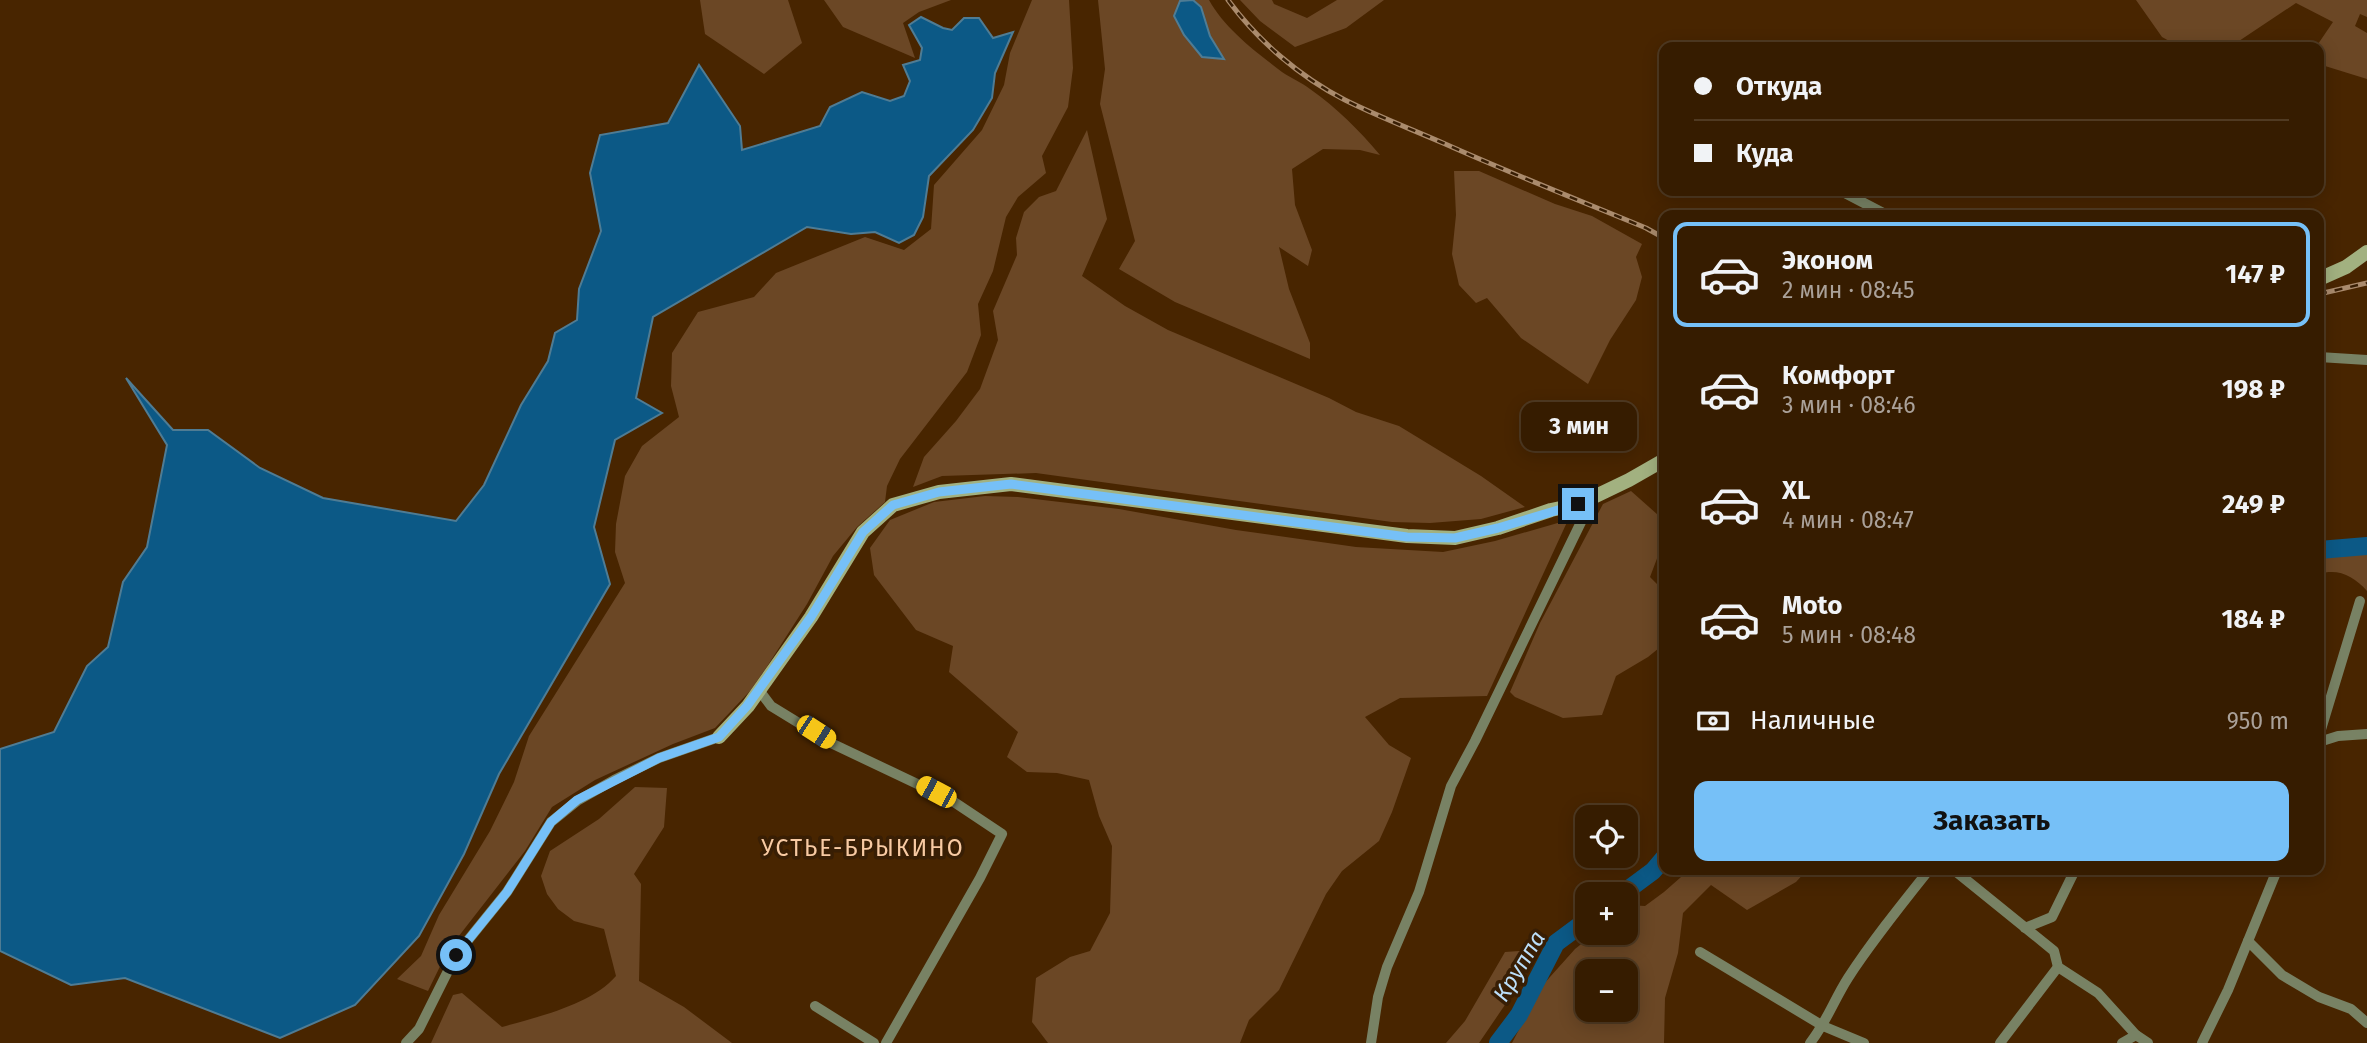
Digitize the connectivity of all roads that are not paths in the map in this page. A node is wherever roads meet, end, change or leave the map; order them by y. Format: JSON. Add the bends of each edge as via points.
{"nodes":[{"id":1,"x":1851,"y":196,"type":"edge"},
{"id":2,"x":1877,"y":210,"type":"edge"},
{"id":3,"x":2367,"y":251,"type":"edge"},
{"id":4,"x":2324,"y":277,"type":"edge"},
{"id":5,"x":2324,"y":357,"type":"edge"},
{"id":6,"x":2367,"y":360,"type":"edge"},
{"id":7,"x":1659,"y":463,"type":"edge"},
{"id":8,"x":1586,"y":501,"type":"junction"},
{"id":9,"x":2360,"y":601,"type":"dead end"},
{"id":10,"x":759,"y":691,"type":"junction"},
{"id":11,"x":2324,"y":720,"type":"edge"},
{"id":12,"x":2367,"y":734,"type":"edge"},
{"id":13,"x":719,"y":737,"type":"joint"},
{"id":14,"x":2324,"y":740,"type":"edge"},
{"id":15,"x":1925,"y":875,"type":"edge"},
{"id":16,"x":1960,"y":875,"type":"edge"},
{"id":17,"x":2073,"y":875,"type":"edge"},
{"id":18,"x":2275,"y":875,"type":"edge"},
{"id":19,"x":2025,"y":928,"type":"junction"},
{"id":20,"x":2248,"y":941,"type":"junction"},
{"id":21,"x":1700,"y":953,"type":"dead end"},
{"id":22,"x":2059,"y":967,"type":"junction"},
{"id":23,"x":815,"y":1006,"type":"dead end"},
{"id":24,"x":2367,"y":1023,"type":"edge"},
{"id":25,"x":1823,"y":1026,"type":"junction"},
{"id":26,"x":2136,"y":1035,"type":"junction"},
{"id":27,"x":406,"y":1043,"type":"edge"},
{"id":28,"x":874,"y":1043,"type":"edge"},
{"id":29,"x":886,"y":1043,"type":"edge"},
{"id":30,"x":1371,"y":1043,"type":"edge"},
{"id":31,"x":1810,"y":1043,"type":"edge"},
{"id":32,"x":1864,"y":1043,"type":"edge"},
{"id":33,"x":2000,"y":1043,"type":"edge"},
{"id":34,"x":2122,"y":1043,"type":"edge"},
{"id":35,"x":2148,"y":1043,"type":"edge"},
{"id":36,"x":2202,"y":1043,"type":"edge"}],
"edges":[{"from":1,"to":2,"type":"street"},
{"from":3,"to":4,"type":"street"},
{"from":5,"to":6,"type":"street"},
{"from":7,"to":8,"type":"street"},
{"from":8,"to":10,"type":"street","via":[[1455,538],[1407,537],[1011,484],[939,492],[893,505],[863,532]]},
{"from":8,"to":30,"type":"street","via":[[1567,551],[1451,786],[1419,892],[1387,967]]},
{"from":9,"to":11,"type":"street"},
{"from":10,"to":13,"type":"street"},
{"from":10,"to":29,"type":"street","via":[[771,706],[833,744],[941,794],[1002,834]]},
{"from":12,"to":14,"type":"street"},
{"from":13,"to":27,"type":"street","via":[[614,780],[577,800],[551,822],[507,892],[456,955],[419,1029]]},
{"from":15,"to":25,"type":"street","via":[[1856,966]]},
{"from":16,"to":19,"type":"street"},
{"from":17,"to":19,"type":"street","via":[[2052,917]]},
{"from":18,"to":20,"type":"street"},
{"from":19,"to":22,"type":"street","via":[[2054,951]]},
{"from":20,"to":24,"type":"street","via":[[2282,975],[2351,1009]]},
{"from":20,"to":36,"type":"street"},
{"from":21,"to":25,"type":"street"},
{"from":22,"to":26,"type":"street","via":[[2098,993]]},
{"from":22,"to":33,"type":"street"},
{"from":23,"to":28,"type":"street"},
{"from":25,"to":31,"type":"street"},
{"from":25,"to":32,"type":"street"},
{"from":26,"to":34,"type":"street"},
{"from":26,"to":35,"type":"street"}]}
